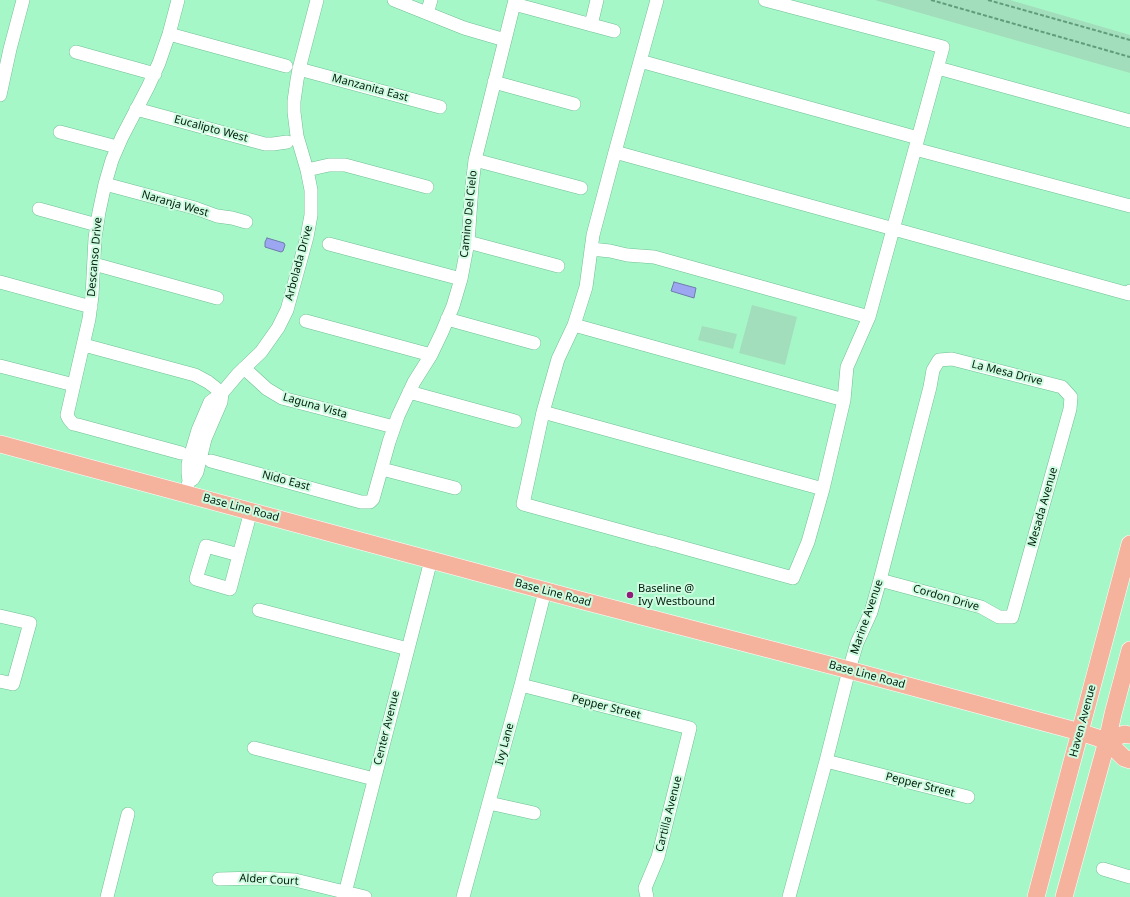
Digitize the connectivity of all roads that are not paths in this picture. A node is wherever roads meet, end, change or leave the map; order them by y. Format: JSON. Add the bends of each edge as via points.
{"nodes":[{"id":1,"x":23,"y":0,"type":"edge"},
{"id":2,"x":178,"y":0,"type":"edge"},
{"id":3,"x":317,"y":0,"type":"edge"},
{"id":4,"x":394,"y":0,"type":"edge"},
{"id":5,"x":431,"y":0,"type":"edge"},
{"id":6,"x":598,"y":0,"type":"edge"},
{"id":7,"x":657,"y":0,"type":"edge"},
{"id":8,"x":765,"y":0,"type":"edge"},
{"id":9,"x":515,"y":2,"type":"edge"},
{"id":10,"x":427,"y":13,"type":"junction"},
{"id":11,"x":591,"y":25,"type":"junction"},
{"id":12,"x":614,"y":31,"type":"dead end"},
{"id":13,"x":169,"y":34,"type":"junction"},
{"id":14,"x":505,"y":40,"type":"junction"},
{"id":15,"x":5,"y":48,"type":"edge"},
{"id":16,"x":76,"y":52,"type":"dead end"},
{"id":17,"x":640,"y":61,"type":"junction"},
{"id":18,"x":293,"y":68,"type":"junction"},
{"id":19,"x":938,"y":68,"type":"junction"},
{"id":20,"x":155,"y":74,"type":"junction"},
{"id":21,"x":494,"y":82,"type":"junction"},
{"id":22,"x":0,"y":95,"type":"edge"},
{"id":23,"x":574,"y":104,"type":"dead end"},
{"id":24,"x":440,"y":107,"type":"dead end"},
{"id":25,"x":136,"y":109,"type":"junction"},
{"id":26,"x":1130,"y":121,"type":"edge"},
{"id":27,"x":60,"y":132,"type":"dead end"},
{"id":28,"x":287,"y":142,"type":"dead end"},
{"id":29,"x":916,"y":144,"type":"junction"},
{"id":30,"x":117,"y":147,"type":"junction"},
{"id":31,"x":615,"y":152,"type":"junction"},
{"id":32,"x":475,"y":160,"type":"junction"},
{"id":33,"x":307,"y":170,"type":"junction"},
{"id":34,"x":105,"y":184,"type":"junction"},
{"id":35,"x":427,"y":187,"type":"dead end"},
{"id":36,"x":581,"y":188,"type":"dead end"},
{"id":37,"x":1130,"y":206,"type":"edge"},
{"id":38,"x":39,"y":209,"type":"dead end"},
{"id":39,"x":246,"y":222,"type":"dead end"},
{"id":40,"x":97,"y":225,"type":"junction"},
{"id":41,"x":893,"y":229,"type":"junction"},
{"id":42,"x":468,"y":242,"type":"junction"},
{"id":43,"x":329,"y":244,"type":"dead end"},
{"id":44,"x":591,"y":249,"type":"junction"},
{"id":45,"x":94,"y":264,"type":"junction"},
{"id":46,"x":558,"y":266,"type":"dead end"},
{"id":47,"x":461,"y":280,"type":"junction"},
{"id":48,"x":0,"y":282,"type":"edge"},
{"id":49,"x":1130,"y":291,"type":"edge"},
{"id":50,"x":217,"y":298,"type":"dead end"},
{"id":51,"x":91,"y":307,"type":"junction"},
{"id":52,"x":869,"y":317,"type":"junction"},
{"id":53,"x":447,"y":319,"type":"junction"},
{"id":54,"x":306,"y":321,"type":"dead end"},
{"id":55,"x":574,"y":325,"type":"junction"},
{"id":56,"x":534,"y":343,"type":"dead end"},
{"id":57,"x":84,"y":344,"type":"junction"},
{"id":58,"x":431,"y":355,"type":"junction"},
{"id":59,"x":939,"y":360,"type":"joint"},
{"id":60,"x":0,"y":366,"type":"edge"},
{"id":61,"x":244,"y":368,"type":"junction"},
{"id":62,"x":74,"y":386,"type":"junction"},
{"id":63,"x":409,"y":392,"type":"junction"},
{"id":64,"x":222,"y":393,"type":"junction"},
{"id":65,"x":1071,"y":397,"type":"joint"},
{"id":66,"x":844,"y":400,"type":"junction"},
{"id":67,"x":543,"y":412,"type":"junction"},
{"id":68,"x":515,"y":421,"type":"dead end"},
{"id":69,"x":394,"y":427,"type":"junction"},
{"id":70,"x":0,"y":444,"type":"edge"},
{"id":71,"x":181,"y":453,"type":"dead end"},
{"id":72,"x":211,"y":461,"type":"dead end"},
{"id":73,"x":382,"y":469,"type":"junction"},
{"id":74,"x":188,"y":487,"type":"junction"},
{"id":75,"x":455,"y":488,"type":"dead end"},
{"id":76,"x":823,"y":489,"type":"junction"},
{"id":77,"x":362,"y":502,"type":"joint"},
{"id":78,"x":251,"y":511,"type":"junction"},
{"id":79,"x":1130,"y":544,"type":"edge"},
{"id":80,"x":239,"y":554,"type":"dead end"},
{"id":81,"x":431,"y":560,"type":"junction"},
{"id":82,"x":880,"y":580,"type":"junction"},
{"id":83,"x":545,"y":591,"type":"junction"},
{"id":84,"x":259,"y":610,"type":"dead end"},
{"id":85,"x":0,"y":616,"type":"edge"},
{"id":86,"x":1012,"y":617,"type":"joint"},
{"id":87,"x":408,"y":649,"type":"junction"},
{"id":88,"x":1130,"y":650,"type":"edge"},
{"id":89,"x":849,"y":670,"type":"junction"},
{"id":90,"x":0,"y":681,"type":"edge"},
{"id":91,"x":521,"y":685,"type":"junction"},
{"id":92,"x":690,"y":728,"type":"joint"},
{"id":93,"x":1080,"y":732,"type":"junction"},
{"id":94,"x":1130,"y":735,"type":"edge"},
{"id":95,"x":1107,"y":741,"type":"junction"},
{"id":96,"x":254,"y":748,"type":"dead end"},
{"id":97,"x":1130,"y":760,"type":"edge"},
{"id":98,"x":826,"y":761,"type":"junction"},
{"id":99,"x":374,"y":779,"type":"junction"},
{"id":100,"x":968,"y":797,"type":"dead end"},
{"id":101,"x":490,"y":803,"type":"junction"},
{"id":102,"x":534,"y":813,"type":"dead end"},
{"id":103,"x":128,"y":814,"type":"dead end"},
{"id":104,"x":1103,"y":869,"type":"dead end"},
{"id":105,"x":1130,"y":876,"type":"edge"},
{"id":106,"x":219,"y":879,"type":"dead end"},
{"id":107,"x":345,"y":895,"type":"edge"},
{"id":108,"x":107,"y":897,"type":"edge"},
{"id":109,"x":365,"y":897,"type":"edge"},
{"id":110,"x":463,"y":897,"type":"edge"},
{"id":111,"x":647,"y":897,"type":"edge"},
{"id":112,"x":789,"y":897,"type":"edge"},
{"id":113,"x":1036,"y":897,"type":"edge"},
{"id":114,"x":1064,"y":897,"type":"edge"}],
"edges":[{"from":1,"to":15,"type":"street"},
{"from":2,"to":13,"type":"street","name":"Descanso Drive"},
{"from":3,"to":18,"type":"street","name":"Arbolada Drive"},
{"from":4,"to":10,"type":"street"},
{"from":5,"to":10,"type":"street"},
{"from":6,"to":11,"type":"street"},
{"from":7,"to":17,"type":"street"},
{"from":8,"to":19,"type":"street","via":[[944,47]]},
{"from":9,"to":11,"type":"street"},
{"from":9,"to":14,"type":"street","name":"Camino Del Cielo"},
{"from":10,"to":14,"type":"street","via":[[464,28]]},
{"from":11,"to":12,"type":"street"},
{"from":13,"to":18,"type":"street","name":"Manzanita East"},
{"from":13,"to":20,"type":"street","name":"Descanso Drive"},
{"from":14,"to":21,"type":"street","name":"Camino Del Cielo"},
{"from":15,"to":22,"type":"street"},
{"from":16,"to":20,"type":"street"},
{"from":17,"to":29,"type":"street"},
{"from":17,"to":31,"type":"street"},
{"from":18,"to":24,"type":"street","name":"Manzanita East"},
{"from":18,"to":33,"type":"street","name":"Arbolada Drive","via":[[297,136]]},
{"from":19,"to":26,"type":"street"},
{"from":19,"to":29,"type":"street"},
{"from":20,"to":25,"type":"street","name":"Descanso Drive"},
{"from":21,"to":23,"type":"street"},
{"from":21,"to":32,"type":"street","name":"Camino Del Cielo"},
{"from":25,"to":28,"type":"street","name":"Eucalipto West","via":[[265,144]]},
{"from":25,"to":30,"type":"street","name":"Descanso Drive"},
{"from":27,"to":30,"type":"street"},
{"from":29,"to":37,"type":"street"},
{"from":29,"to":41,"type":"street"},
{"from":30,"to":34,"type":"street","name":"Descanso Drive"},
{"from":31,"to":41,"type":"street"},
{"from":31,"to":44,"type":"street"},
{"from":32,"to":36,"type":"street"},
{"from":32,"to":42,"type":"street","name":"Camino Del Cielo"},
{"from":33,"to":35,"type":"street","via":[[329,165],[346,165]]},
{"from":33,"to":61,"type":"street","name":"Arbolada Drive","via":[[311,200],[310,221],[287,310],[266,345]]},
{"from":34,"to":39,"type":"street","name":"Naranja West"},
{"from":34,"to":40,"type":"street","name":"Descanso Drive"},
{"from":38,"to":40,"type":"street"},
{"from":40,"to":45,"type":"street","name":"Descanso Drive"},
{"from":41,"to":49,"type":"street","via":[[1129,294]]},
{"from":41,"to":52,"type":"street"},
{"from":42,"to":46,"type":"street"},
{"from":42,"to":47,"type":"street","name":"Camino Del Cielo"},
{"from":43,"to":47,"type":"street"},
{"from":44,"to":52,"type":"street","via":[[654,257]]},
{"from":44,"to":55,"type":"street","via":[[586,287]]},
{"from":45,"to":50,"type":"street"},
{"from":45,"to":51,"type":"street","name":"Descanso Drive"},
{"from":47,"to":53,"type":"street","name":"Camino Del Cielo"},
{"from":48,"to":51,"type":"street"},
{"from":51,"to":57,"type":"street","name":"Descanso Drive"},
{"from":52,"to":66,"type":"street","via":[[847,367]]},
{"from":53,"to":56,"type":"street"},
{"from":53,"to":58,"type":"street","name":"Camino Del Cielo"},
{"from":54,"to":58,"type":"street"},
{"from":55,"to":66,"type":"street"},
{"from":55,"to":67,"type":"street","via":[[558,359]]},
{"from":57,"to":62,"type":"street","name":"Descanso Drive"},
{"from":57,"to":64,"type":"street","via":[[195,375]]},
{"from":58,"to":63,"type":"street","name":"Camino Del Cielo"},
{"from":59,"to":65,"type":"street","name":"La Mesa Drive","via":[[952,359],[1062,387]]},
{"from":59,"to":82,"type":"street","name":"Marine Avenue","via":[[933,370]]},
{"from":60,"to":62,"type":"street"},
{"from":61,"to":64,"type":"street","name":"Arbolada Drive"},
{"from":61,"to":69,"type":"street","name":"Laguna Vista","via":[[267,389],[282,398]]},
{"from":62,"to":71,"type":"street","name":"Descanso Drive","via":[[67,415],[73,424]]},
{"from":63,"to":68,"type":"street"},
{"from":63,"to":69,"type":"street","name":"Camino Del Cielo"},
{"from":64,"to":74,"type":"street","name":"Arbolada Drive","via":[[205,439],[197,472]]},
{"from":64,"to":74,"type":"street","via":[[210,402],[201,423],[187,469]]},
{"from":65,"to":86,"type":"street","name":"Mesada Avenue","via":[[1070,409]]},
{"from":66,"to":76,"type":"street"},
{"from":67,"to":76,"type":"street"},
{"from":67,"to":76,"type":"street","via":[[523,504],[793,578],[808,542]]},
{"from":69,"to":73,"type":"street","name":"Camino Del Cielo"},
{"from":70,"to":74,"type":"main road","name":"Base Line Road"},
{"from":72,"to":77,"type":"street","name":"Nido East"},
{"from":73,"to":75,"type":"street"},
{"from":73,"to":77,"type":"street","name":"Camino Del Cielo","via":[[373,499],[370,502]]},
{"from":74,"to":78,"type":"main road","name":"Base Line Road"},
{"from":78,"to":80,"type":"street"},
{"from":78,"to":81,"type":"main road","name":"Base Line Road"},
{"from":79,"to":93,"type":"main road","name":"Haven Avenue"},
{"from":81,"to":83,"type":"main road","name":"Base Line Road"},
{"from":81,"to":87,"type":"street","name":"Center Avenue"},
{"from":82,"to":86,"type":"street","name":"Cordon Drive","via":[[981,607],[999,617]]},
{"from":82,"to":89,"type":"street","name":"Marine Avenue"},
{"from":83,"to":89,"type":"main road","name":"Base Line Road"},
{"from":83,"to":91,"type":"street","name":"Ivy Lane"},
{"from":84,"to":87,"type":"street"},
{"from":85,"to":90,"type":"street","via":[[30,622],[12,684]]},
{"from":87,"to":99,"type":"street","name":"Center Avenue"},
{"from":88,"to":95,"type":"main road"},
{"from":89,"to":93,"type":"main road","name":"Base Line Road"},
{"from":89,"to":98,"type":"street","name":"Marine Avenue"},
{"from":91,"to":92,"type":"street","name":"Pepper Street"},
{"from":91,"to":101,"type":"street","name":"Ivy Lane"},
{"from":92,"to":111,"type":"street","name":"Cartilla Avenue","via":[[658,857],[645,888]]},
{"from":93,"to":95,"type":"main road","name":"Base Line Road"},
{"from":93,"to":113,"type":"main road","name":"Haven Avenue"},
{"from":94,"to":95,"type":"main road","via":[[1124,734]]},
{"from":95,"to":97,"type":"main road","name":"Base Line Road","via":[[1124,758]]},
{"from":95,"to":114,"type":"main road"},
{"from":96,"to":99,"type":"street"},
{"from":98,"to":100,"type":"street","name":"Pepper Street"},
{"from":98,"to":112,"type":"street","name":"Marine Avenue"},
{"from":99,"to":107,"type":"street","name":"Center Avenue"},
{"from":101,"to":102,"type":"street"},
{"from":101,"to":110,"type":"street","name":"Ivy Lane"},
{"from":103,"to":108,"type":"street"},
{"from":104,"to":105,"type":"street"},
{"from":106,"to":107,"type":"street","name":"Alder Court","via":[[295,880]]},
{"from":107,"to":109,"type":"street","name":"Alder Court"}]}
